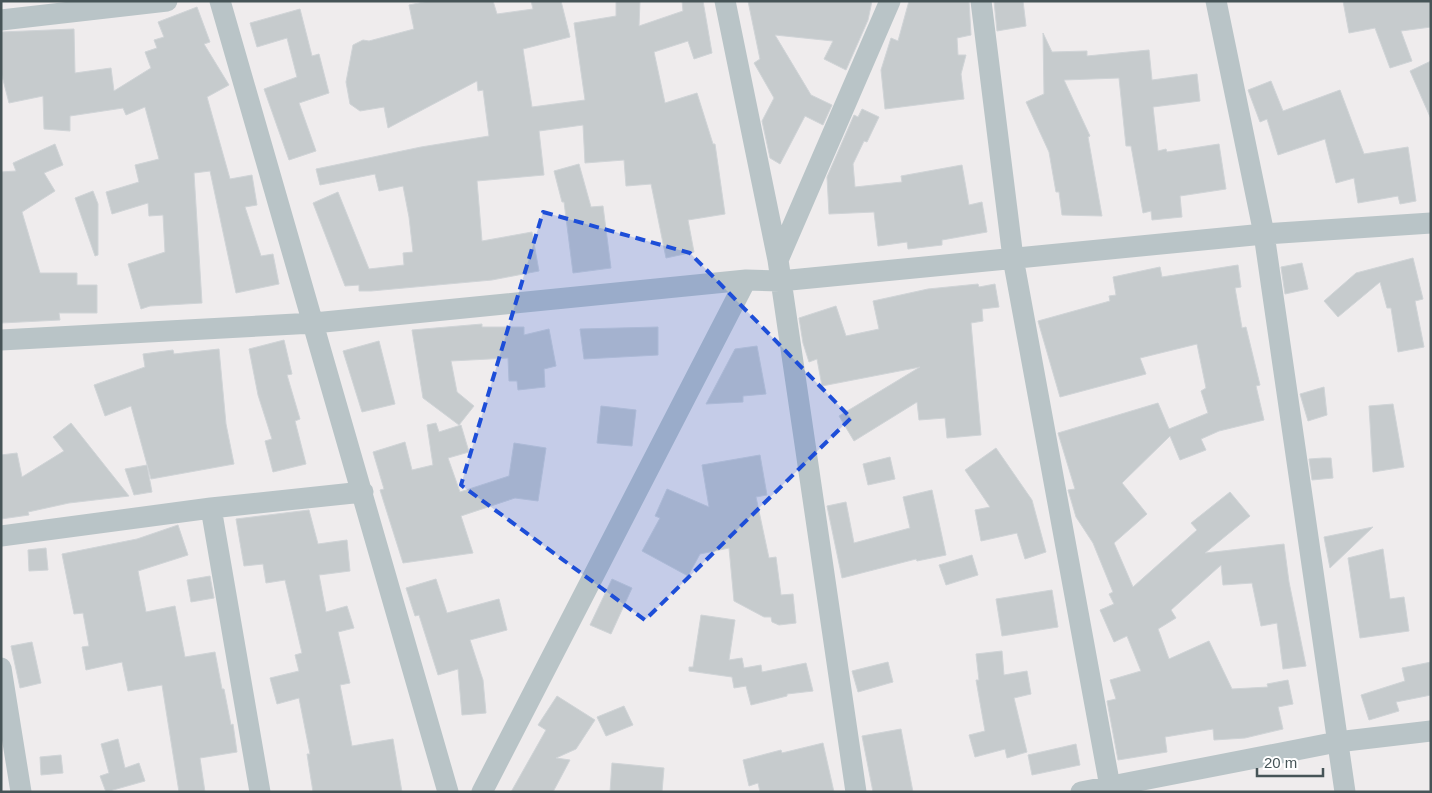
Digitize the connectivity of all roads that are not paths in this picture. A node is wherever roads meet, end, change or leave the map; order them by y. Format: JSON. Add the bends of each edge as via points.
{"nodes":[{"id":1,"x":167,"y":1,"type":"edge"},
{"id":2,"x":220,"y":1,"type":"edge"},
{"id":3,"x":725,"y":1,"type":"edge"},
{"id":4,"x":890,"y":1,"type":"edge"},
{"id":5,"x":981,"y":1,"type":"edge"},
{"id":6,"x":1216,"y":1,"type":"edge"},
{"id":7,"x":1,"y":20,"type":"edge"},
{"id":8,"x":1431,"y":223,"type":"edge"},
{"id":9,"x":1264,"y":234,"type":"junction"},
{"id":10,"x":1012,"y":258,"type":"junction"},
{"id":11,"x":779,"y":270,"type":"junction"},
{"id":12,"x":746,"y":280,"type":"junction"},
{"id":13,"x":314,"y":322,"type":"junction"},
{"id":14,"x":1,"y":340,"type":"edge"},
{"id":15,"x":363,"y":492,"type":"junction"},
{"id":16,"x":211,"y":508,"type":"junction"},
{"id":17,"x":1,"y":536,"type":"edge"},
{"id":18,"x":1,"y":668,"type":"edge"},
{"id":19,"x":1431,"y":731,"type":"edge"},
{"id":20,"x":1337,"y":742,"type":"junction"},
{"id":21,"x":1111,"y":789,"type":"edge"},
{"id":22,"x":21,"y":792,"type":"edge"},
{"id":23,"x":260,"y":792,"type":"edge"},
{"id":24,"x":448,"y":792,"type":"edge"},
{"id":25,"x":482,"y":792,"type":"edge"},
{"id":26,"x":856,"y":792,"type":"edge"},
{"id":27,"x":1081,"y":792,"type":"edge"},
{"id":28,"x":1345,"y":792,"type":"edge"}],
"edges":[{"from":1,"to":7,"type":"street"},
{"from":2,"to":13,"type":"street"},
{"from":3,"to":11,"type":"street"},
{"from":4,"to":11,"type":"street"},
{"from":5,"to":10,"type":"street"},
{"from":6,"to":9,"type":"street"},
{"from":8,"to":9,"type":"street"},
{"from":9,"to":10,"type":"street"},
{"from":9,"to":20,"type":"street"},
{"from":10,"to":11,"type":"street"},
{"from":10,"to":21,"type":"street"},
{"from":11,"to":12,"type":"street"},
{"from":11,"to":26,"type":"street"},
{"from":12,"to":13,"type":"street"},
{"from":12,"to":25,"type":"street"},
{"from":13,"to":14,"type":"street"},
{"from":13,"to":15,"type":"street"},
{"from":15,"to":16,"type":"street"},
{"from":15,"to":24,"type":"street"},
{"from":16,"to":17,"type":"street"},
{"from":16,"to":23,"type":"street"},
{"from":18,"to":22,"type":"street"},
{"from":19,"to":20,"type":"street"},
{"from":20,"to":21,"type":"street"},
{"from":20,"to":28,"type":"street"},
{"from":21,"to":27,"type":"street"}]}
